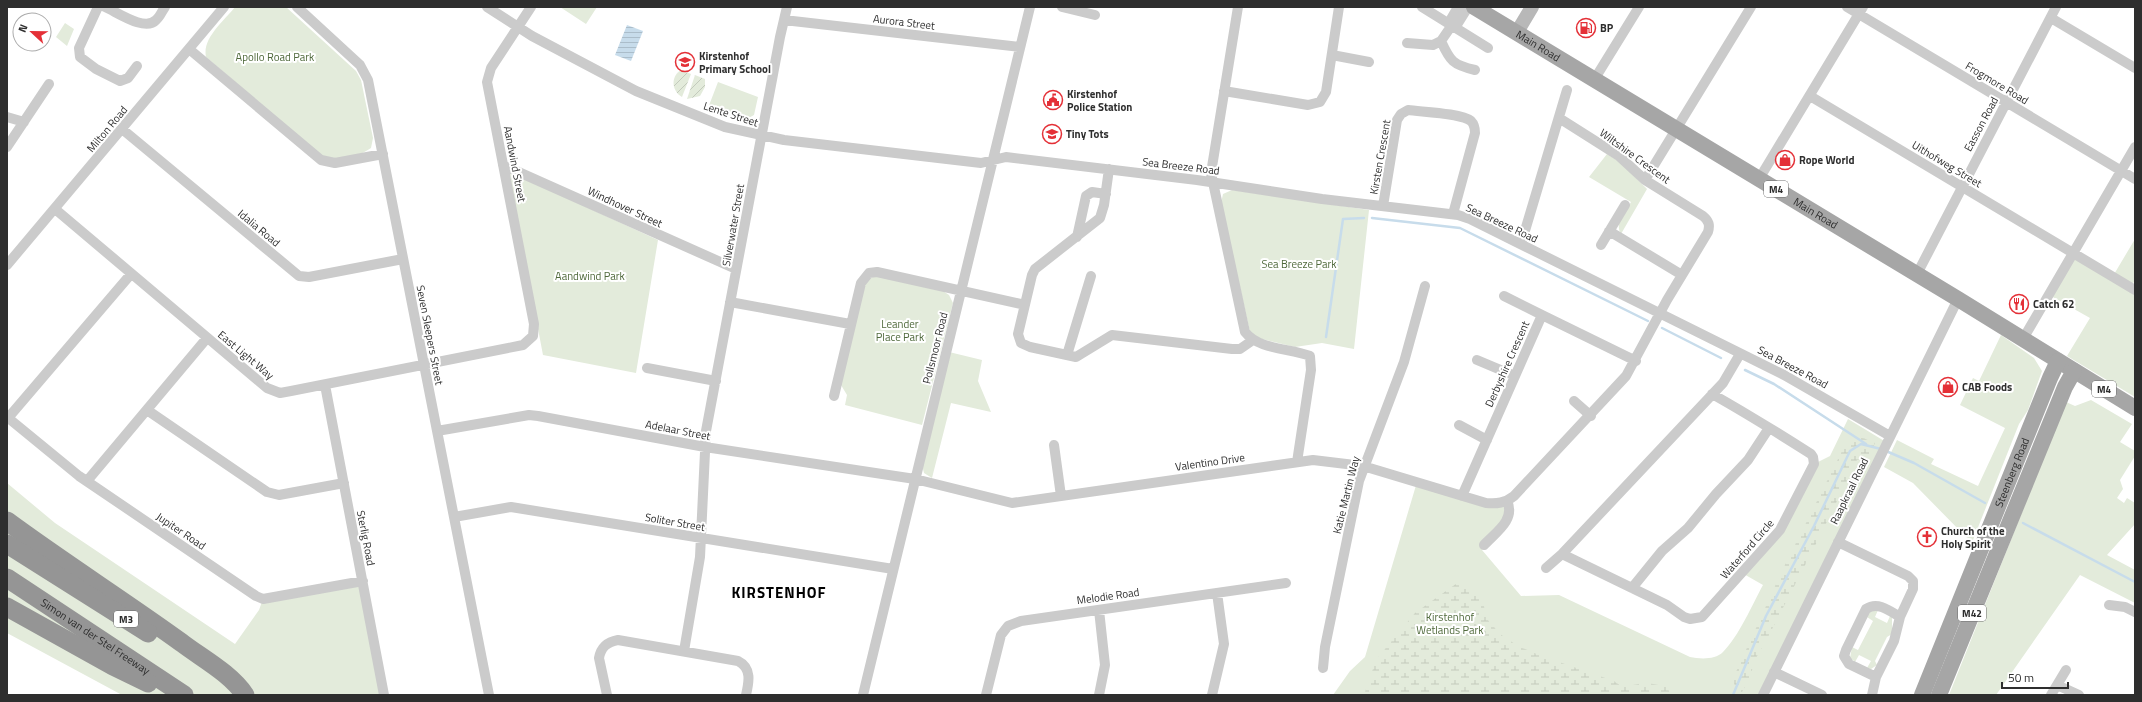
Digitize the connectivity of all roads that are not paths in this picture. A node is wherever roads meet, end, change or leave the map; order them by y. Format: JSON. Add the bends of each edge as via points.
{"nodes":[{"id":1,"x":98,"y":7,"type":"edge"},
{"id":2,"x":105,"y":7,"type":"edge"},
{"id":3,"x":165,"y":7,"type":"edge"},
{"id":4,"x":224,"y":7,"type":"edge"},
{"id":5,"x":297,"y":7,"type":"edge"},
{"id":6,"x":487,"y":7,"type":"edge"},
{"id":7,"x":531,"y":7,"type":"edge"},
{"id":8,"x":787,"y":7,"type":"edge"},
{"id":9,"x":1030,"y":7,"type":"edge"},
{"id":10,"x":1062,"y":7,"type":"edge"},
{"id":11,"x":1238,"y":7,"type":"edge"},
{"id":12,"x":1339,"y":7,"type":"edge"},
{"id":13,"x":1422,"y":7,"type":"edge"},
{"id":14,"x":1458,"y":7,"type":"edge"},
{"id":15,"x":1468,"y":7,"type":"edge"},
{"id":16,"x":1474,"y":7,"type":"edge"},
{"id":17,"x":1532,"y":7,"type":"edge"},
{"id":18,"x":1639,"y":7,"type":"edge"},
{"id":19,"x":1751,"y":7,"type":"edge"},
{"id":20,"x":1847,"y":7,"type":"edge"},
{"id":21,"x":2056,"y":7,"type":"edge"},
{"id":22,"x":1861,"y":10,"type":"edge"},
{"id":23,"x":1095,"y":14,"type":"dead end"},
{"id":24,"x":2050,"y":18,"type":"junction"},
{"id":25,"x":784,"y":20,"type":"junction"},
{"id":26,"x":1452,"y":24,"type":"junction"},
{"id":27,"x":518,"y":27,"type":"junction"},
{"id":28,"x":1517,"y":32,"type":"junction"},
{"id":29,"x":1441,"y":41,"type":"junction"},
{"id":30,"x":1407,"y":43,"type":"dead end"},
{"id":31,"x":1020,"y":47,"type":"junction"},
{"id":32,"x":1488,"y":48,"type":"dead end"},
{"id":33,"x":189,"y":49,"type":"junction"},
{"id":34,"x":1332,"y":55,"type":"junction"},
{"id":35,"x":1368,"y":62,"type":"dead end"},
{"id":36,"x":137,"y":66,"type":"dead end"},
{"id":37,"x":2135,"y":68,"type":"edge"},
{"id":38,"x":1475,"y":70,"type":"dead end"},
{"id":39,"x":1594,"y":80,"type":"junction"},
{"id":40,"x":48,"y":84,"type":"dead end"},
{"id":41,"x":1567,"y":90,"type":"dead end"},
{"id":42,"x":1224,"y":91,"type":"junction"},
{"id":43,"x":1810,"y":96,"type":"junction"},
{"id":44,"x":2006,"y":103,"type":"junction"},
{"id":45,"x":7,"y":117,"type":"edge"},
{"id":46,"x":1559,"y":118,"type":"junction"},
{"id":47,"x":24,"y":122,"type":"junction"},
{"id":48,"x":122,"y":129,"type":"junction"},
{"id":49,"x":1677,"y":130,"type":"junction"},
{"id":50,"x":761,"y":136,"type":"junction"},
{"id":51,"x":7,"y":147,"type":"edge"},
{"id":52,"x":2135,"y":147,"type":"edge"},
{"id":53,"x":383,"y":154,"type":"junction"},
{"id":54,"x":992,"y":162,"type":"junction"},
{"id":55,"x":503,"y":165,"type":"junction"},
{"id":56,"x":1109,"y":169,"type":"junction"},
{"id":57,"x":2121,"y":170,"type":"junction"},
{"id":58,"x":1759,"y":179,"type":"junction"},
{"id":59,"x":2135,"y":179,"type":"edge"},
{"id":60,"x":1645,"y":180,"type":"junction"},
{"id":61,"x":1213,"y":182,"type":"junction"},
{"id":62,"x":1961,"y":187,"type":"junction"},
{"id":63,"x":1106,"y":194,"type":"junction"},
{"id":64,"x":1624,"y":204,"type":"dead end"},
{"id":65,"x":1383,"y":206,"type":"junction"},
{"id":66,"x":54,"y":209,"type":"junction"},
{"id":67,"x":1453,"y":214,"type":"junction"},
{"id":68,"x":1609,"y":231,"type":"junction"},
{"id":69,"x":1077,"y":237,"type":"junction"},
{"id":70,"x":1521,"y":244,"type":"junction"},
{"id":71,"x":1601,"y":245,"type":"dead end"},
{"id":72,"x":2072,"y":252,"type":"junction"},
{"id":73,"x":403,"y":259,"type":"junction"},
{"id":74,"x":7,"y":266,"type":"edge"},
{"id":75,"x":736,"y":270,"type":"junction"},
{"id":76,"x":131,"y":274,"type":"junction"},
{"id":77,"x":1916,"y":274,"type":"junction"},
{"id":78,"x":1682,"y":275,"type":"junction"},
{"id":79,"x":1091,"y":276,"type":"dead end"},
{"id":80,"x":1425,"y":286,"type":"dead end"},
{"id":81,"x":961,"y":290,"type":"junction"},
{"id":82,"x":2135,"y":290,"type":"edge"},
{"id":83,"x":1504,"y":296,"type":"dead end"},
{"id":84,"x":1958,"y":299,"type":"junction"},
{"id":85,"x":730,"y":302,"type":"junction"},
{"id":86,"x":1025,"y":305,"type":"junction"},
{"id":87,"x":1660,"y":314,"type":"junction"},
{"id":88,"x":1542,"y":315,"type":"junction"},
{"id":89,"x":850,"y":324,"type":"junction"},
{"id":90,"x":533,"y":336,"type":"joint"},
{"id":91,"x":208,"y":338,"type":"junction"},
{"id":92,"x":2023,"y":339,"type":"junction"},
{"id":93,"x":1253,"y":340,"type":"junction"},
{"id":94,"x":1740,"y":354,"type":"junction"},
{"id":95,"x":1067,"y":355,"type":"junction"},
{"id":96,"x":1477,"y":360,"type":"dead end"},
{"id":97,"x":1636,"y":361,"type":"junction"},
{"id":98,"x":2058,"y":361,"type":"junction"},
{"id":99,"x":424,"y":364,"type":"junction"},
{"id":100,"x":647,"y":368,"type":"dead end"},
{"id":101,"x":2074,"y":371,"type":"junction"},
{"id":102,"x":1515,"y":376,"type":"junction"},
{"id":103,"x":716,"y":381,"type":"junction"},
{"id":104,"x":325,"y":385,"type":"junction"},
{"id":105,"x":1712,"y":394,"type":"junction"},
{"id":106,"x":834,"y":396,"type":"dead end"},
{"id":107,"x":1574,"y":402,"type":"dead end"},
{"id":108,"x":2135,"y":408,"type":"edge"},
{"id":109,"x":147,"y":410,"type":"junction"},
{"id":110,"x":1591,"y":416,"type":"junction"},
{"id":111,"x":8,"y":418,"type":"edge"},
{"id":112,"x":1459,"y":426,"type":"dead end"},
{"id":113,"x":1769,"y":428,"type":"junction"},
{"id":114,"x":437,"y":431,"type":"junction"},
{"id":115,"x":1888,"y":439,"type":"junction"},
{"id":116,"x":1487,"y":440,"type":"junction"},
{"id":117,"x":1054,"y":445,"type":"dead end"},
{"id":118,"x":706,"y":447,"type":"junction"},
{"id":119,"x":1297,"y":462,"type":"junction"},
{"id":120,"x":1363,"y":466,"type":"junction"},
{"id":121,"x":915,"y":479,"type":"junction"},
{"id":122,"x":87,"y":481,"type":"junction"},
{"id":123,"x":344,"y":483,"type":"junction"},
{"id":124,"x":1061,"y":496,"type":"junction"},
{"id":125,"x":1462,"y":496,"type":"junction"},
{"id":126,"x":1506,"y":501,"type":"junction"},
{"id":127,"x":454,"y":517,"type":"junction"},
{"id":128,"x":7,"y":521,"type":"edge"},
{"id":129,"x":701,"y":539,"type":"junction"},
{"id":130,"x":1838,"y":542,"type":"junction"},
{"id":131,"x":7,"y":544,"type":"edge"},
{"id":132,"x":1484,"y":545,"type":"dead end"},
{"id":133,"x":1562,"y":554,"type":"junction"},
{"id":134,"x":1546,"y":568,"type":"dead end"},
{"id":135,"x":893,"y":569,"type":"junction"},
{"id":136,"x":7,"y":578,"type":"edge"},
{"id":137,"x":363,"y":581,"type":"junction"},
{"id":138,"x":1286,"y":583,"type":"dead end"},
{"id":139,"x":1632,"y":588,"type":"junction"},
{"id":140,"x":1217,"y":593,"type":"junction"},
{"id":141,"x":2109,"y":605,"type":"dead end"},
{"id":142,"x":7,"y":607,"type":"edge"},
{"id":143,"x":1099,"y":610,"type":"junction"},
{"id":144,"x":2135,"y":612,"type":"edge"},
{"id":145,"x":1900,"y":617,"type":"junction"},
{"id":146,"x":684,"y":651,"type":"junction"},
{"id":147,"x":1323,"y":668,"type":"dead end"},
{"id":148,"x":2066,"y":670,"type":"dead end"},
{"id":149,"x":1774,"y":672,"type":"junction"},
{"id":150,"x":1876,"y":677,"type":"junction"},
{"id":151,"x":2057,"y":685,"type":"junction"},
{"id":152,"x":173,"y":695,"type":"edge"},
{"id":153,"x":184,"y":695,"type":"edge"},
{"id":154,"x":245,"y":695,"type":"edge"},
{"id":155,"x":384,"y":695,"type":"edge"},
{"id":156,"x":489,"y":695,"type":"edge"},
{"id":157,"x":607,"y":695,"type":"edge"},
{"id":158,"x":746,"y":695,"type":"edge"},
{"id":159,"x":863,"y":695,"type":"edge"},
{"id":160,"x":986,"y":695,"type":"edge"},
{"id":161,"x":1099,"y":695,"type":"edge"},
{"id":162,"x":1212,"y":695,"type":"edge"},
{"id":163,"x":1763,"y":695,"type":"edge"},
{"id":164,"x":1822,"y":695,"type":"edge"},
{"id":165,"x":1872,"y":695,"type":"edge"},
{"id":166,"x":1922,"y":695,"type":"edge"},
{"id":167,"x":1939,"y":695,"type":"edge"},
{"id":168,"x":2051,"y":695,"type":"edge"},
{"id":169,"x":2079,"y":695,"type":"edge"}],
"edges":[{"from":1,"to":36,"type":"street","via":[[79,48],[80,57],[96,69],[120,81],[128,78]]},
{"from":2,"to":3,"type":"street","via":[[147,25],[156,21]]},
{"from":4,"to":33,"type":"street","name":"Milton Road"},
{"from":5,"to":53,"type":"street","name":"Seven Sleepers Street","via":[[366,73]]},
{"from":6,"to":27,"type":"street","name":"Lente Street"},
{"from":7,"to":27,"type":"street","name":"Aandwind Street"},
{"from":8,"to":25,"type":"street","name":"Silverwater Street"},
{"from":9,"to":31,"type":"street","name":"Pollsmoor Road"},
{"from":10,"to":23,"type":"street"},
{"from":11,"to":42,"type":"street"},
{"from":12,"to":34,"type":"street"},
{"from":13,"to":26,"type":"street"},
{"from":14,"to":26,"type":"street","via":[[1451,18]]},
{"from":15,"to":26,"type":"street","via":[[1458,23]]},
{"from":16,"to":28,"type":"main road","name":"Main Road","number":"M4"},
{"from":17,"to":28,"type":"main road"},
{"from":18,"to":39,"type":"street"},
{"from":19,"to":49,"type":"street"},
{"from":20,"to":22,"type":"street","name":"Frogmore Road"},
{"from":21,"to":24,"type":"street","name":"Easson Road"},
{"from":22,"to":43,"type":"street"},
{"from":22,"to":44,"type":"street","name":"Frogmore Road"},
{"from":24,"to":37,"type":"street"},
{"from":24,"to":44,"type":"street","name":"Easson Road"},
{"from":25,"to":31,"type":"street","name":"Aurora Street"},
{"from":25,"to":50,"type":"street","name":"Silverwater Street"},
{"from":26,"to":29,"type":"street"},
{"from":26,"to":32,"type":"street"},
{"from":27,"to":50,"type":"street","name":"Lente Street","via":[[650,97],[726,127]]},
{"from":27,"to":55,"type":"street","name":"Aandwind Street","via":[[491,68],[487,82]]},
{"from":28,"to":39,"type":"main road","name":"Main Road","number":"M4"},
{"from":29,"to":30,"type":"street","via":[[1433,45]]},
{"from":29,"to":38,"type":"street","via":[[1450,59],[1463,68]]},
{"from":31,"to":54,"type":"street","name":"Pollsmoor Road"},
{"from":33,"to":48,"type":"street","name":"Milton Road"},
{"from":33,"to":53,"type":"street","via":[[321,160],[335,163]]},
{"from":34,"to":35,"type":"street"},
{"from":34,"to":42,"type":"street","via":[[1326,94],[1314,105]]},
{"from":39,"to":49,"type":"main road","name":"Main Road","number":"M4"},
{"from":40,"to":47,"type":"street"},
{"from":41,"to":46,"type":"street"},
{"from":42,"to":61,"type":"street","via":[[1211,173]]},
{"from":43,"to":58,"type":"street"},
{"from":43,"to":62,"type":"street","name":"Uithofweg Street"},
{"from":44,"to":57,"type":"street","name":"Frogmore Road"},
{"from":44,"to":62,"type":"street","name":"Easson Road"},
{"from":45,"to":47,"type":"street"},
{"from":46,"to":60,"type":"street","name":"Wiltshire Crescent","via":[[1619,156]]},
{"from":46,"to":70,"type":"street"},
{"from":47,"to":51,"type":"street"},
{"from":48,"to":66,"type":"street","name":"Milton Road"},
{"from":48,"to":73,"type":"street","name":"Idalia Road","via":[[298,276],[309,277]]},
{"from":49,"to":58,"type":"main road","name":"Main Road","number":"M4"},
{"from":49,"to":60,"type":"street"},
{"from":50,"to":54,"type":"street","name":"Lente Street","via":[[832,147]]},
{"from":50,"to":75,"type":"street","name":"Silverwater Street"},
{"from":52,"to":57,"type":"street"},
{"from":53,"to":73,"type":"street","name":"Seven Sleepers Street"},
{"from":54,"to":56,"type":"street","name":"Sea Breeze Road","via":[[1006,157]]},
{"from":54,"to":81,"type":"street","name":"Pollsmoor Road"},
{"from":55,"to":75,"type":"street","name":"Windhover Street"},
{"from":55,"to":90,"type":"street","name":"Aandwind Street","via":[[534,324]]},
{"from":56,"to":61,"type":"street","name":"Sea Breeze Road"},
{"from":56,"to":63,"type":"street"},
{"from":57,"to":59,"type":"street","name":"Frogmore Road"},
{"from":57,"to":72,"type":"street"},
{"from":58,"to":77,"type":"main road","name":"Main Road","number":"M4"},
{"from":60,"to":78,"type":"street","name":"Wiltshire Crescent","via":[[1703,216],[1709,223],[1708,232]]},
{"from":61,"to":65,"type":"street","name":"Sea Breeze Road"},
{"from":61,"to":93,"type":"street","via":[[1244,325]]},
{"from":62,"to":72,"type":"street","name":"Uithofweg Street"},
{"from":62,"to":77,"type":"street","name":"Easson Road"},
{"from":63,"to":69,"type":"street","via":[[1100,218]]},
{"from":63,"to":69,"type":"street","via":[[1092,192],[1086,196]]},
{"from":64,"to":68,"type":"street"},
{"from":65,"to":67,"type":"street","name":"Sea Breeze Road"},
{"from":65,"to":67,"type":"street","name":"Kirsten Crescent","via":[[1397,120],[1408,110],[1463,117],[1474,126],[1475,133]]},
{"from":66,"to":74,"type":"street","name":"Milton Road"},
{"from":66,"to":76,"type":"street","name":"East Light Way"},
{"from":67,"to":70,"type":"street","name":"Sea Breeze Road","via":[[1470,219]]},
{"from":68,"to":71,"type":"street"},
{"from":68,"to":78,"type":"street"},
{"from":69,"to":86,"type":"street","via":[[1033,272]]},
{"from":70,"to":87,"type":"street","name":"Sea Breeze Road"},
{"from":72,"to":82,"type":"street","name":"Uithofweg Street"},
{"from":72,"to":92,"type":"street"},
{"from":73,"to":99,"type":"street","name":"Seven Sleepers Street"},
{"from":75,"to":85,"type":"street","name":"Silverwater Street"},
{"from":76,"to":91,"type":"street","name":"East Light Way"},
{"from":76,"to":111,"type":"street"},
{"from":77,"to":84,"type":"main road","name":"Main Road","number":"M4"},
{"from":78,"to":87,"type":"street","name":"Wiltshire Crescent"},
{"from":79,"to":95,"type":"street"},
{"from":80,"to":120,"type":"street","name":"Katie Martin Way","via":[[1404,362]]},
{"from":81,"to":86,"type":"street"},
{"from":81,"to":89,"type":"street","via":[[877,272],[869,273],[861,283]]},
{"from":81,"to":121,"type":"street","name":"Pollsmoor Road"},
{"from":83,"to":88,"type":"street"},
{"from":84,"to":92,"type":"main road","name":"Main Road","number":"M4"},
{"from":84,"to":115,"type":"street","name":"Raapkraal Road"},
{"from":85,"to":89,"type":"street"},
{"from":85,"to":103,"type":"street","name":"Silverwater Street"},
{"from":86,"to":95,"type":"street","via":[[1018,334],[1021,343]]},
{"from":87,"to":94,"type":"street","name":"Sea Breeze Road"},
{"from":87,"to":97,"type":"street"},
{"from":88,"to":97,"type":"street","name":"Derbyshire Crescent"},
{"from":88,"to":102,"type":"street","name":"Derbyshire Crescent"},
{"from":89,"to":106,"type":"street"},
{"from":90,"to":99,"type":"street","name":"East Light Way","via":[[523,345]]},
{"from":91,"to":104,"type":"street","name":"East Light Way","via":[[273,391],[284,392]]},
{"from":91,"to":109,"type":"street"},
{"from":92,"to":98,"type":"main road","name":"Main Road","number":"M4"},
{"from":93,"to":95,"type":"street","via":[[1240,349],[1232,349],[1112,335],[1080,356]]},
{"from":93,"to":119,"type":"street","via":[[1310,356],[1311,370]]},
{"from":94,"to":105,"type":"street","via":[[1723,383]]},
{"from":94,"to":115,"type":"street","name":"Sea Breeze Road","via":[[1784,375]]},
{"from":96,"to":102,"type":"street"},
{"from":97,"to":110,"type":"street"},
{"from":98,"to":101,"type":"main road","name":"Main Road","number":"M4"},
{"from":98,"to":166,"type":"main road","name":"Steenberg Road","number":"M42"},
{"from":99,"to":104,"type":"street","name":"East Light Way"},
{"from":99,"to":114,"type":"street","name":"Seven Sleepers Street"},
{"from":100,"to":103,"type":"street"},
{"from":101,"to":108,"type":"main road","name":"Main Road","number":"M4"},
{"from":101,"to":167,"type":"main road","name":"Steenberg Road","number":"M42","via":[[2065,387]]},
{"from":102,"to":116,"type":"street","name":"Derbyshire Crescent"},
{"from":103,"to":118,"type":"street","name":"Silverwater Street"},
{"from":104,"to":123,"type":"street","name":"Sterlig Road"},
{"from":105,"to":113,"type":"street","name":"Waterford Circle"},
{"from":105,"to":133,"type":"street"},
{"from":107,"to":110,"type":"street"},
{"from":109,"to":122,"type":"street"},
{"from":109,"to":123,"type":"street","via":[[267,492],[279,495]]},
{"from":110,"to":126,"type":"street","via":[[1514,496]]},
{"from":111,"to":122,"type":"street","name":"Jupiter Road"},
{"from":112,"to":116,"type":"street"},
{"from":113,"to":139,"type":"street","via":[[1748,460],[1688,528],[1662,551]]},
{"from":113,"to":139,"type":"street","name":"Waterford Circle","via":[[1811,454],[1814,460],[1780,530],[1702,617],[1690,619]]},
{"from":114,"to":118,"type":"street","name":"Adelaar Street","via":[[529,415]]},
{"from":114,"to":127,"type":"street","name":"Seven Sleepers Street"},
{"from":115,"to":130,"type":"street","name":"Raapkraal Road"},
{"from":116,"to":125,"type":"street","name":"Derbyshire Crescent"},
{"from":117,"to":124,"type":"street"},
{"from":118,"to":121,"type":"street","name":"Adelaar Street"},
{"from":118,"to":129,"type":"street","name":"Silverwater Street"},
{"from":119,"to":120,"type":"street","name":"Valentino Drive","via":[[1313,460]]},
{"from":119,"to":124,"type":"street","name":"Valentino Drive"},
{"from":120,"to":125,"type":"street","name":"Valentino Drive"},
{"from":120,"to":147,"type":"street","name":"Katie Martin Way"},
{"from":121,"to":124,"type":"street","name":"Valentino Drive","via":[[1012,503]]},
{"from":121,"to":135,"type":"street","name":"Pollsmoor Road"},
{"from":122,"to":137,"type":"street","name":"Jupiter Road","via":[[259,598]]},
{"from":123,"to":137,"type":"street","name":"Sterlig Road"},
{"from":125,"to":126,"type":"street","name":"Valentino Drive","via":[[1486,503]]},
{"from":126,"to":132,"type":"street","via":[[1510,513],[1508,519]]},
{"from":127,"to":129,"type":"street","name":"Soliter Street","via":[[511,507]]},
{"from":127,"to":156,"type":"street","name":"Seven Sleepers Street"},
{"from":128,"to":154,"type":"highway","via":[[232,680]]},
{"from":129,"to":135,"type":"street","name":"Soliter Street"},
{"from":129,"to":146,"type":"street","name":"Silverwater Street"},
{"from":130,"to":145,"type":"street","via":[[1912,579],[1913,589]]},
{"from":130,"to":149,"type":"street","name":"Raapkraal Road"},
{"from":131,"to":154,"type":"highway","number":"M3"},
{"from":133,"to":134,"type":"street"},
{"from":133,"to":139,"type":"street","name":"Waterford Circle"},
{"from":135,"to":159,"type":"street","name":"Pollsmoor Road"},
{"from":136,"to":153,"type":"highway","name":"Simon van der Stel Freeway"},
{"from":137,"to":155,"type":"street","name":"Sterlig Road"},
{"from":138,"to":140,"type":"street","name":"Melodie Road"},
{"from":140,"to":143,"type":"street","name":"Melodie Road"},
{"from":140,"to":162,"type":"street","via":[[1224,644]]},
{"from":141,"to":144,"type":"street","via":[[2126,607]]},
{"from":142,"to":152,"type":"highway","via":[[113,666]]},
{"from":143,"to":160,"type":"street","name":"Melodie Road","via":[[1020,621],[1008,626],[998,643]]},
{"from":143,"to":161,"type":"street","via":[[1105,665]]},
{"from":145,"to":150,"type":"street","via":[[1894,641]]},
{"from":145,"to":150,"type":"street","via":[[1879,606],[1866,609],[1846,650],[1844,656],[1849,664]]},
{"from":146,"to":157,"type":"street","via":[[618,640],[608,643],[600,652]]},
{"from":146,"to":158,"type":"street","via":[[742,663],[749,676]]},
{"from":148,"to":151,"type":"street"},
{"from":149,"to":163,"type":"street","name":"Raapkraal Road"},
{"from":149,"to":164,"type":"street"},
{"from":150,"to":165,"type":"street"},
{"from":151,"to":168,"type":"street"},
{"from":151,"to":169,"type":"street"}]}
